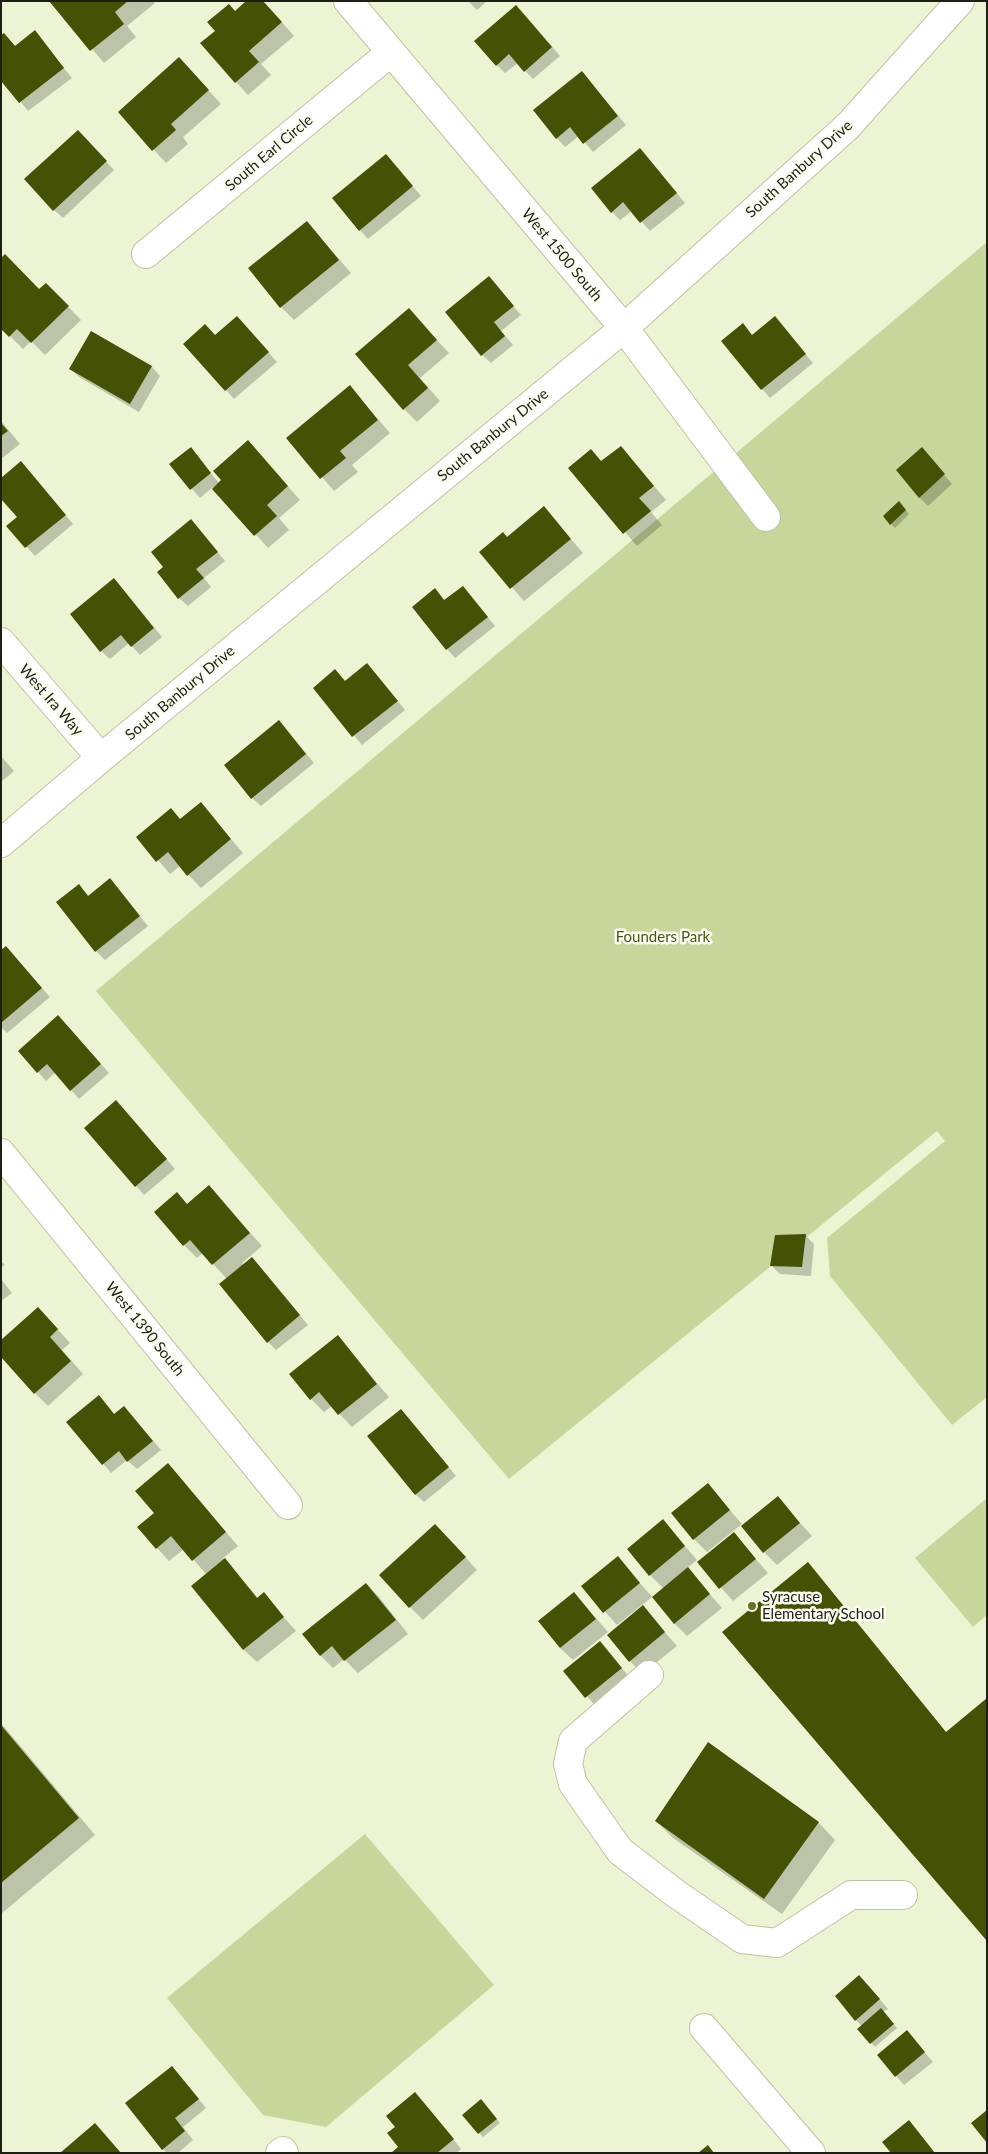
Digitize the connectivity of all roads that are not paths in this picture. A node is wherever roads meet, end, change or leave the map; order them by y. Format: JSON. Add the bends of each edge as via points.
{"nodes":[{"id":1,"x":348,"y":1,"type":"edge"},
{"id":2,"x":960,"y":1,"type":"edge"},
{"id":3,"x":391,"y":52,"type":"junction"},
{"id":4,"x":146,"y":254,"type":"dead end"},
{"id":5,"x":624,"y":328,"type":"junction"},
{"id":6,"x":766,"y":518,"type":"dead end"},
{"id":7,"x":1,"y":642,"type":"edge"},
{"id":8,"x":101,"y":758,"type":"junction"},
{"id":9,"x":1,"y":843,"type":"edge"},
{"id":10,"x":1,"y":1153,"type":"edge"},
{"id":11,"x":288,"y":1505,"type":"dead end"},
{"id":12,"x":649,"y":1675,"type":"dead end"},
{"id":13,"x":903,"y":1895,"type":"dead end"},
{"id":14,"x":704,"y":2028,"type":"dead end"},
{"id":15,"x":811,"y":2153,"type":"edge"}],
"edges":[{"from":1,"to":3,"type":"street","name":"West 1500 South"},
{"from":2,"to":5,"type":"street","name":"South Banbury Drive","via":[[848,126]]},
{"from":3,"to":4,"type":"street","name":"South Earl Circle"},
{"from":3,"to":5,"type":"street","name":"West 1500 South"},
{"from":5,"to":6,"type":"street","name":"West 1500 South"},
{"from":5,"to":8,"type":"street","name":"South Banbury Drive"},
{"from":7,"to":8,"type":"street","name":"West Ira Way"},
{"from":8,"to":9,"type":"street","name":"South Banbury Drive"},
{"from":10,"to":11,"type":"street","name":"West 1390 South"},
{"from":12,"to":13,"type":"street","via":[[573,1742],[568,1764],[573,1784],[620,1851],[742,1939],[778,1943],[851,1895]]},
{"from":14,"to":15,"type":"street"}]}
